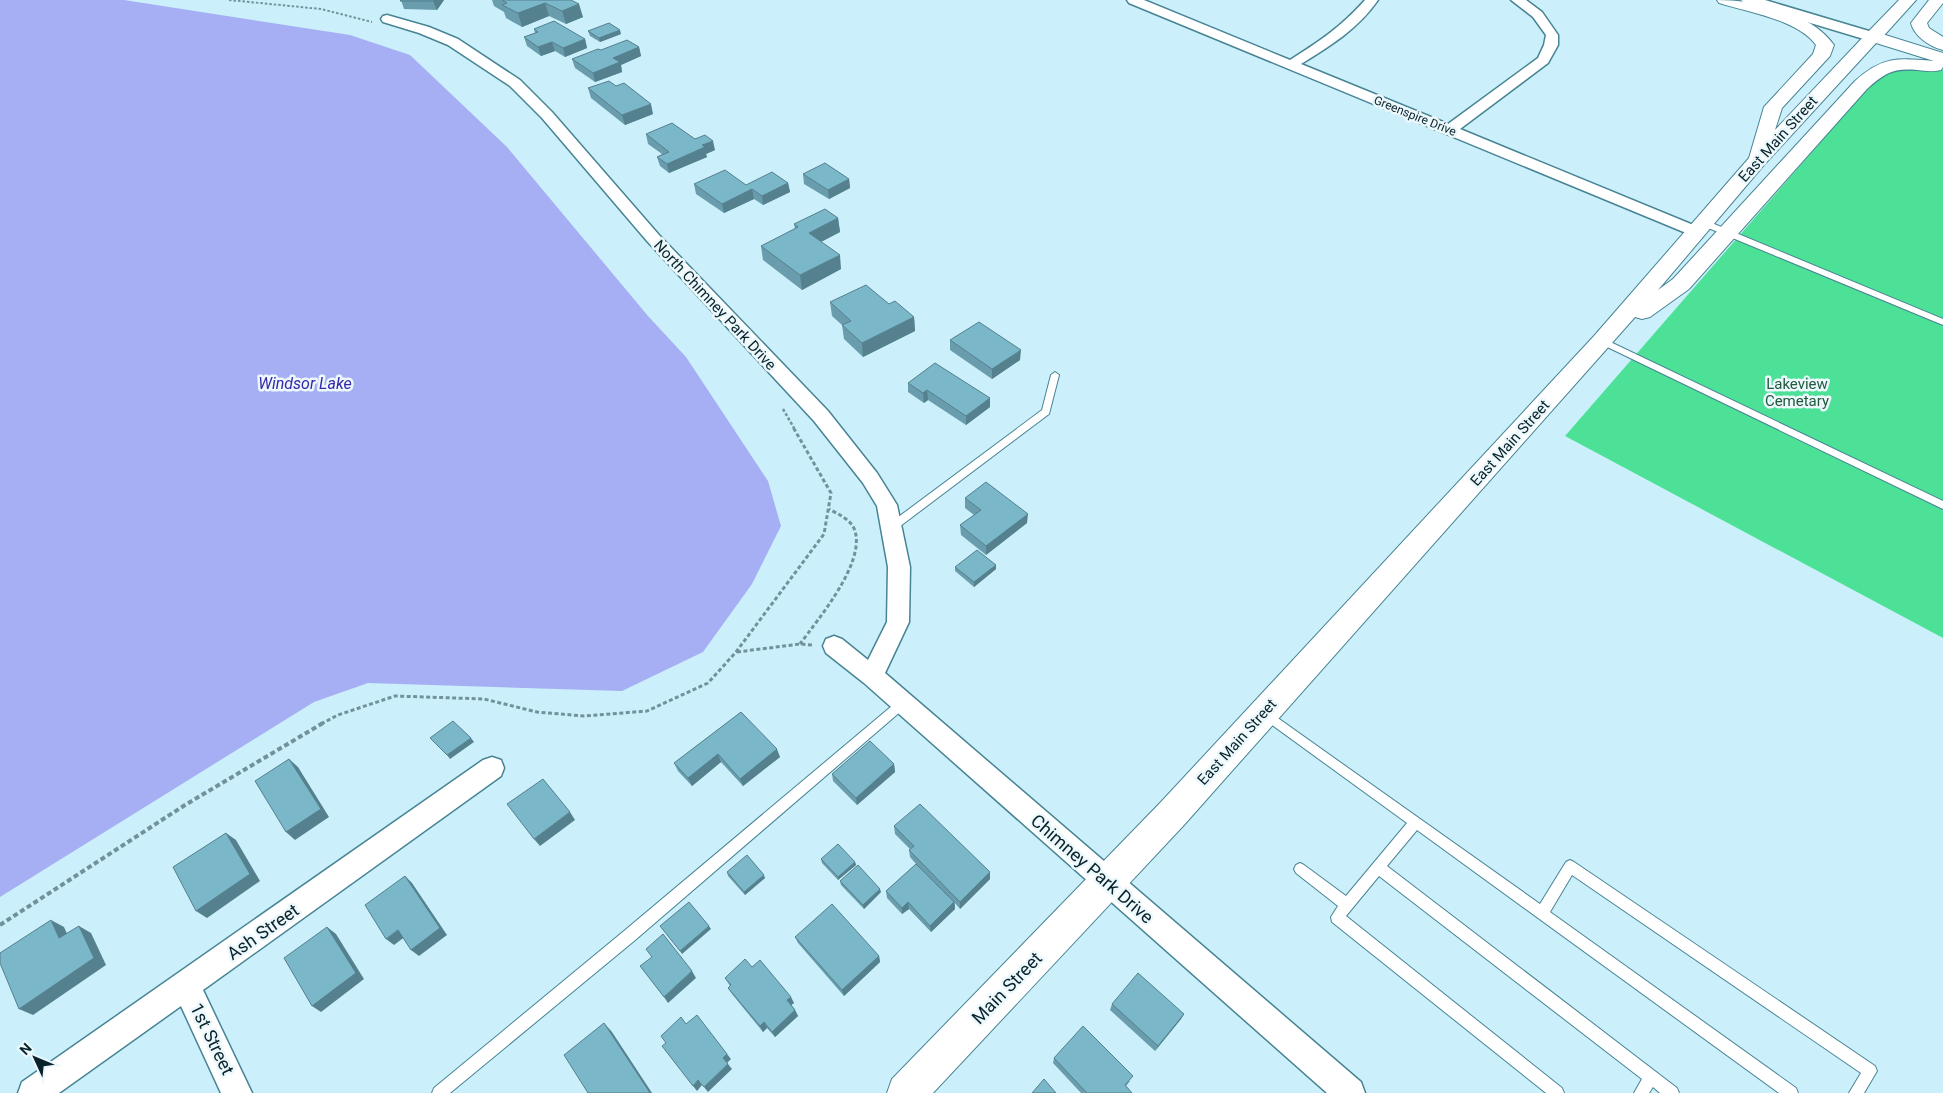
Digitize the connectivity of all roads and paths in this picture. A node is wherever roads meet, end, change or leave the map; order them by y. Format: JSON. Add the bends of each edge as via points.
{"nodes":[{"id":1,"x":229,"y":0,"type":"edge"},
{"id":2,"x":1133,"y":0,"type":"edge"},
{"id":3,"x":1372,"y":0,"type":"edge"},
{"id":4,"x":1516,"y":0,"type":"edge"},
{"id":5,"x":1725,"y":0,"type":"edge"},
{"id":6,"x":1749,"y":0,"type":"edge"},
{"id":7,"x":1908,"y":0,"type":"edge"},
{"id":8,"x":1938,"y":0,"type":"edge"},
{"id":9,"x":380,"y":21,"type":"joint"},
{"id":10,"x":1873,"y":37,"type":"junction"},
{"id":11,"x":1943,"y":45,"type":"edge"},
{"id":12,"x":1943,"y":58,"type":"edge"},
{"id":13,"x":1291,"y":65,"type":"junction"},
{"id":14,"x":1943,"y":67,"type":"edge"},
{"id":15,"x":1450,"y":130,"type":"junction"},
{"id":16,"x":1756,"y":162,"type":"junction"},
{"id":17,"x":1701,"y":227,"type":"junction"},
{"id":18,"x":1727,"y":232,"type":"junction"},
{"id":19,"x":1943,"y":322,"type":"edge"},
{"id":20,"x":1602,"y":341,"type":"junction"},
{"id":21,"x":1055,"y":375,"type":"dead end"},
{"id":22,"x":782,"y":406,"type":"dead end"},
{"id":23,"x":1943,"y":505,"type":"edge"},
{"id":24,"x":829,"y":509,"type":"junction"},
{"id":25,"x":892,"y":527,"type":"junction"},
{"id":26,"x":800,"y":644,"type":"junction"},
{"id":27,"x":834,"y":646,"type":"joint"},
{"id":28,"x":736,"y":652,"type":"junction"},
{"id":29,"x":872,"y":676,"type":"junction"},
{"id":30,"x":903,"y":703,"type":"junction"},
{"id":31,"x":1264,"y":713,"type":"junction"},
{"id":32,"x":492,"y":768,"type":"dead end"},
{"id":33,"x":1415,"y":823,"type":"junction"},
{"id":34,"x":1378,"y":867,"type":"junction"},
{"id":35,"x":1300,"y":869,"type":"dead end"},
{"id":36,"x":1108,"y":882,"type":"junction"},
{"id":37,"x":1347,"y":904,"type":"junction"},
{"id":38,"x":1541,"y":914,"type":"junction"},
{"id":39,"x":0,"y":925,"type":"edge"},
{"id":40,"x":186,"y":986,"type":"junction"},
{"id":41,"x":1651,"y":1077,"type":"junction"},
{"id":42,"x":33,"y":1093,"type":"edge"},
{"id":43,"x":237,"y":1093,"type":"edge"},
{"id":44,"x":439,"y":1093,"type":"edge"},
{"id":45,"x":906,"y":1093,"type":"edge"},
{"id":46,"x":1350,"y":1093,"type":"edge"},
{"id":47,"x":1557,"y":1093,"type":"edge"},
{"id":48,"x":1641,"y":1093,"type":"edge"},
{"id":49,"x":1672,"y":1093,"type":"edge"},
{"id":50,"x":1790,"y":1093,"type":"edge"},
{"id":51,"x":1856,"y":1093,"type":"edge"}],
"edges":[{"from":1,"to":9,"type":"path","via":[[321,9]]},
{"from":2,"to":13,"type":"street","name":"Greenspire Drive"},
{"from":3,"to":13,"type":"street","via":[[1338,35]]},
{"from":4,"to":15,"type":"street","via":[[1529,7],[1548,27],[1552,34],[1549,50],[1543,60]]},
{"from":5,"to":16,"type":"main road","via":[[1798,23],[1817,34],[1825,45],[1819,58],[1773,107]]},
{"from":6,"to":10,"type":"street"},
{"from":7,"to":10,"type":"main road","name":"East Main Street"},
{"from":8,"to":11,"type":"main road","via":[[1919,24],[1921,30]]},
{"from":9,"to":25,"type":"street","name":"North Chimney Park Drive","via":[[424,30],[453,42],[514,83],[547,115],[653,238],[843,442],[887,505]]},
{"from":10,"to":12,"type":"main road"},
{"from":10,"to":16,"type":"main road","name":"East Main Street"},
{"from":13,"to":15,"type":"street","name":"Greenspire Drive"},
{"from":14,"to":18,"type":"main road","via":[[1902,64],[1877,70]]},
{"from":15,"to":17,"type":"street","name":"Greenspire Drive"},
{"from":16,"to":17,"type":"main road","name":"East Main Street"},
{"from":17,"to":18,"type":"lane"},
{"from":17,"to":20,"type":"main road","name":"East Main Street"},
{"from":18,"to":19,"type":"lane"},
{"from":18,"to":20,"type":"main road","via":[[1681,284]]},
{"from":20,"to":23,"type":"lane"},
{"from":20,"to":31,"type":"main road","name":"East Main Street"},
{"from":21,"to":25,"type":"lane","via":[[1046,412]]},
{"from":22,"to":24,"type":"path","via":[[831,493]]},
{"from":24,"to":26,"type":"path","via":[[843,517],[856,531],[856,546],[849,572]]},
{"from":24,"to":28,"type":"path","via":[[824,534]]},
{"from":25,"to":29,"type":"street","name":"North Chimney Park Drive","via":[[899,567],[898,622]]},
{"from":26,"to":27,"type":"path"},
{"from":26,"to":28,"type":"path"},
{"from":27,"to":29,"type":"street","name":"Chimney Park Drive"},
{"from":28,"to":39,"type":"path","via":[[708,683],[647,711],[584,716],[537,712],[484,700],[396,696],[338,715],[185,805]]},
{"from":29,"to":30,"type":"street","name":"Chimney Park Drive"},
{"from":30,"to":36,"type":"street","name":"Chimney Park Drive"},
{"from":30,"to":44,"type":"lane"},
{"from":31,"to":33,"type":"lane"},
{"from":31,"to":36,"type":"main road","name":"East Main Street"},
{"from":32,"to":40,"type":"street","name":"Ash Street"},
{"from":33,"to":34,"type":"lane"},
{"from":33,"to":38,"type":"lane"},
{"from":34,"to":37,"type":"lane"},
{"from":34,"to":41,"type":"lane"},
{"from":35,"to":37,"type":"lane"},
{"from":36,"to":45,"type":"main road","name":"Main Street"},
{"from":36,"to":46,"type":"street","name":"Chimney Park Drive"},
{"from":37,"to":47,"type":"lane","via":[[1337,917]]},
{"from":38,"to":50,"type":"lane"},
{"from":38,"to":51,"type":"lane","via":[[1570,866],[1870,1071]]},
{"from":40,"to":42,"type":"street","name":"Ash Street"},
{"from":40,"to":43,"type":"street","name":"1st Street"},
{"from":41,"to":48,"type":"lane"},
{"from":41,"to":49,"type":"lane"}]}
